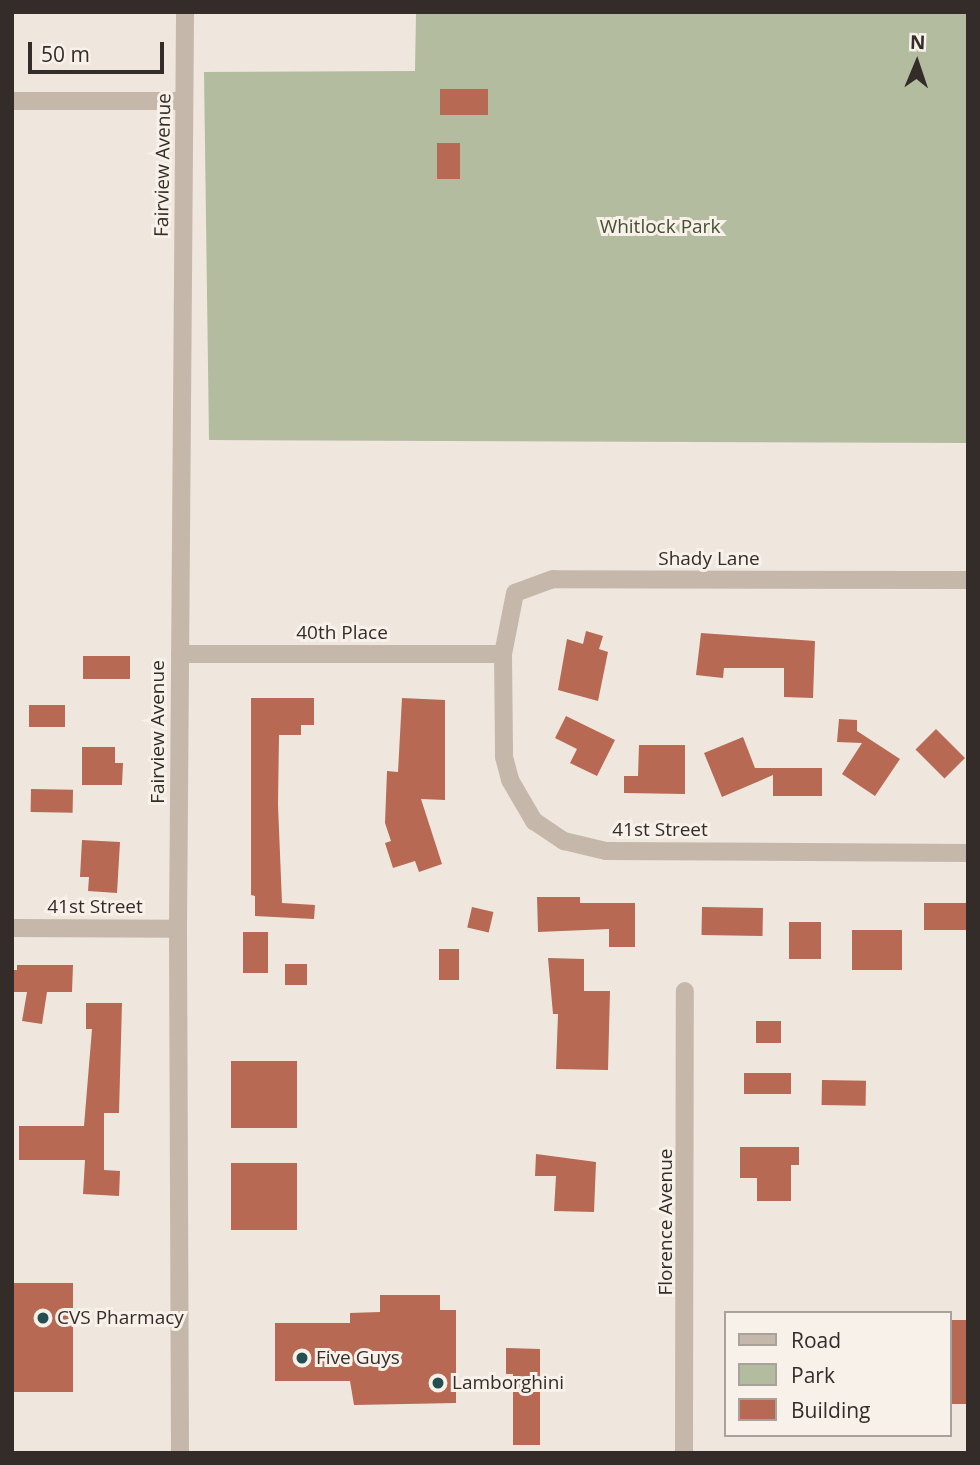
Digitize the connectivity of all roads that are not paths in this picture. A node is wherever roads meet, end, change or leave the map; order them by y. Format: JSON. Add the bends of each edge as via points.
{"nodes":[{"id":1,"x":185,"y":12,"type":"edge"},
{"id":2,"x":12,"y":101,"type":"edge"},
{"id":3,"x":184,"y":101,"type":"junction"},
{"id":4,"x":968,"y":580,"type":"edge"},
{"id":5,"x":180,"y":654,"type":"junction"},
{"id":6,"x":503,"y":654,"type":"junction"},
{"id":7,"x":968,"y":853,"type":"edge"},
{"id":8,"x":12,"y":928,"type":"edge"},
{"id":9,"x":178,"y":929,"type":"junction"},
{"id":10,"x":684,"y":991,"type":"dead end"},
{"id":11,"x":180,"y":1453,"type":"edge"},
{"id":12,"x":684,"y":1453,"type":"edge"}],
"edges":[{"from":1,"to":3,"type":"street","name":"Fairview Avenue"},
{"from":2,"to":3,"type":"street"},
{"from":3,"to":5,"type":"street","name":"Fairview Avenue"},
{"from":4,"to":6,"type":"street","name":"Shady Lane","via":[[553,579],[515,593]]},
{"from":5,"to":6,"type":"street","name":"40th Place"},
{"from":5,"to":9,"type":"street","name":"Fairview Avenue"},
{"from":6,"to":7,"type":"street","name":"41st Street","via":[[504,757],[510,780],[534,821],[571,844],[606,851]]},
{"from":8,"to":9,"type":"street","name":"41st Street"},
{"from":9,"to":11,"type":"street","name":"Fairview Avenue"},
{"from":10,"to":12,"type":"street","name":"Florence Avenue"}]}
